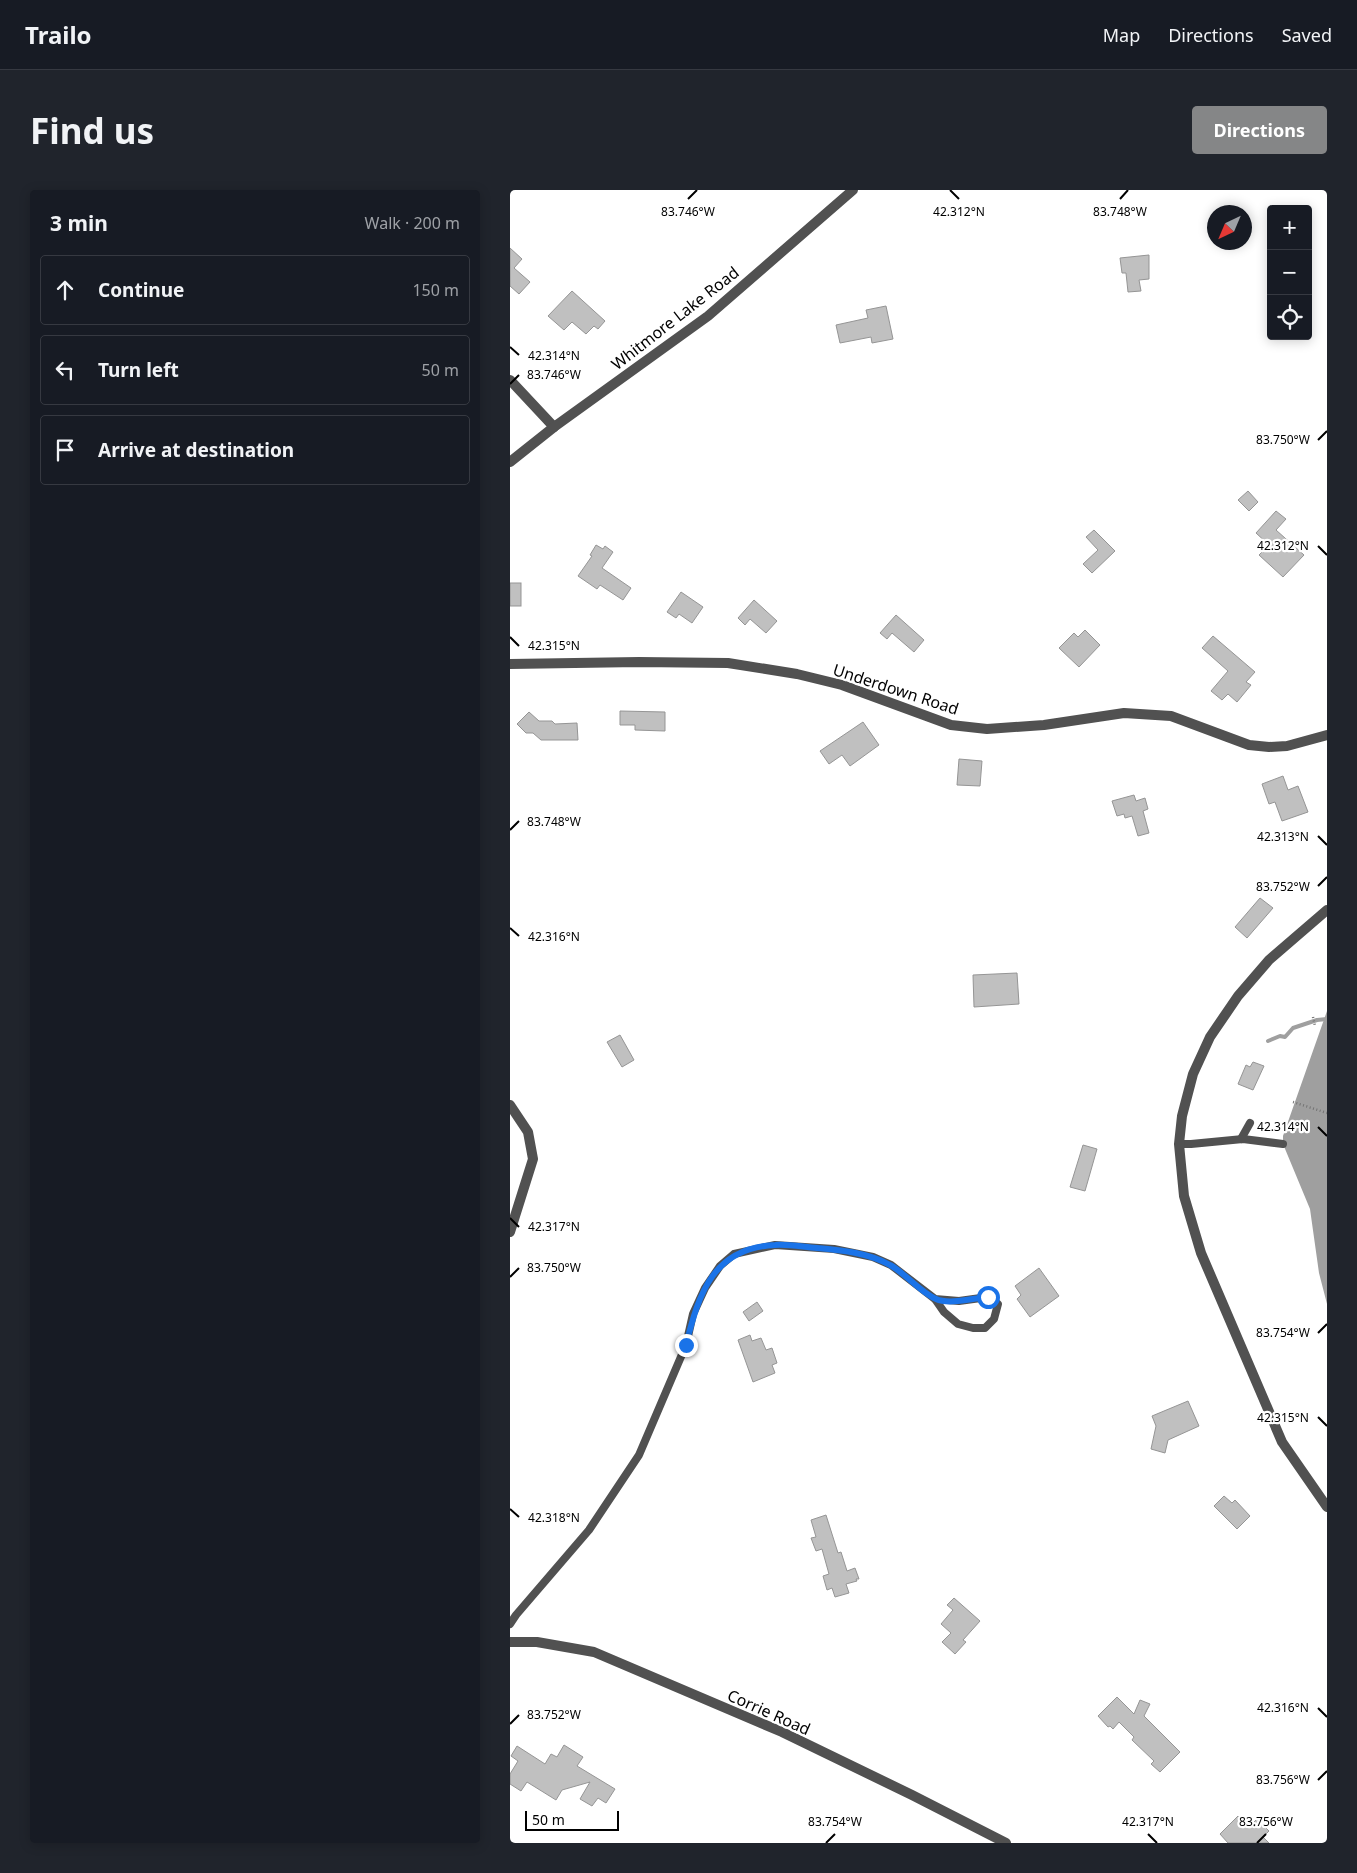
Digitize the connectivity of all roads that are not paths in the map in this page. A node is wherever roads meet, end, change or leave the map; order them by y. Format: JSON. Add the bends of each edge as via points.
{"nodes":[{"id":1,"x":853,"y":190,"type":"edge"},
{"id":2,"x":510,"y":380,"type":"edge"},
{"id":3,"x":554,"y":427,"type":"junction"},
{"id":4,"x":510,"y":462,"type":"edge"},
{"id":5,"x":510,"y":664,"type":"edge"},
{"id":6,"x":1327,"y":735,"type":"edge"},
{"id":7,"x":1327,"y":910,"type":"edge"},
{"id":8,"x":510,"y":1105,"type":"edge"},
{"id":9,"x":1250,"y":1123,"type":"dead end"},
{"id":10,"x":1241,"y":1139,"type":"junction"},
{"id":11,"x":1179,"y":1144,"type":"junction"},
{"id":12,"x":1283,"y":1144,"type":"dead end"},
{"id":13,"x":510,"y":1232,"type":"edge"},
{"id":14,"x":935,"y":1299,"type":"junction"},
{"id":15,"x":1327,"y":1507,"type":"edge"},
{"id":16,"x":510,"y":1624,"type":"edge"},
{"id":17,"x":510,"y":1642,"type":"edge"},
{"id":18,"x":1006,"y":1843,"type":"edge"}],
"edges":[{"from":1,"to":3,"type":"street","name":"Whitmore Lake Road","via":[[708,316]]},
{"from":2,"to":3,"type":"street"},
{"from":3,"to":4,"type":"street","name":"Whitmore Lake Road"},
{"from":5,"to":6,"type":"street","name":"Underdown Road","via":[[728,663],[842,685],[951,725],[987,729],[1044,725],[1124,713],[1171,716],[1249,745],[1287,746]]},
{"from":7,"to":11,"type":"street","via":[[1269,960],[1238,996],[1210,1037],[1193,1074],[1182,1116]]},
{"from":8,"to":13,"type":"street","via":[[528,1132],[533,1159]]},
{"from":9,"to":10,"type":"lane"},
{"from":10,"to":11,"type":"lane"},
{"from":10,"to":12,"type":"lane"},
{"from":11,"to":15,"type":"street","via":[[1184,1196],[1201,1252],[1282,1442]]},
{"from":14,"to":14,"type":"lane","via":[[958,1324],[972,1328],[985,1328],[994,1318],[998,1304],[988,1297]]},
{"from":14,"to":16,"type":"lane","via":[[891,1265],[873,1257],[834,1249],[775,1245],[734,1254],[720,1266],[705,1288],[693,1314],[686,1345],[639,1455],[589,1530]]},
{"from":17,"to":18,"type":"street","name":"Corrie Road","via":[[537,1642],[594,1652],[654,1676],[782,1732]]}]}
